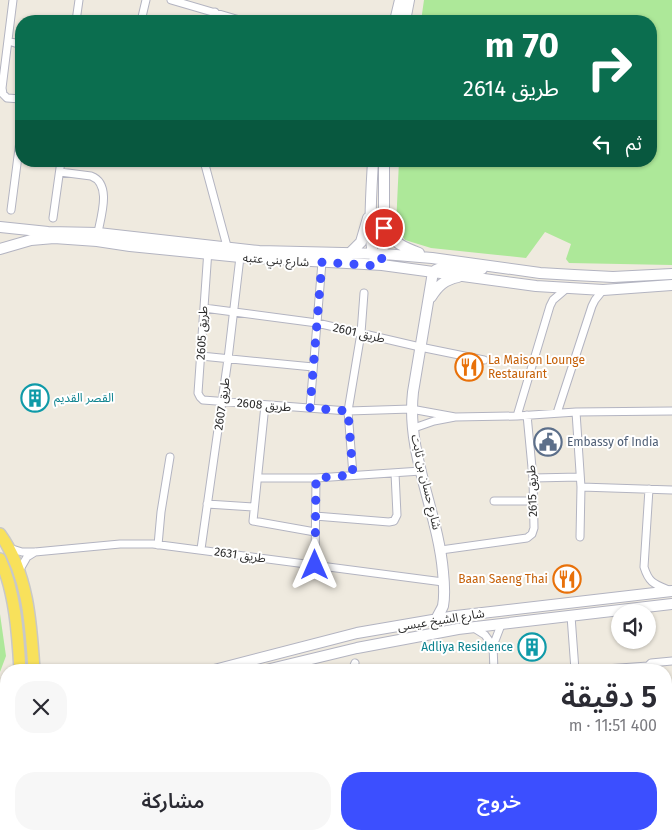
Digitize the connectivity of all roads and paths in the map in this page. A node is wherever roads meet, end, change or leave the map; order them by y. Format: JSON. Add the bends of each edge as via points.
{"nodes":[{"id":1,"x":13,"y":0,"type":"edge"},
{"id":2,"x":79,"y":0,"type":"edge"},
{"id":3,"x":146,"y":0,"type":"edge"},
{"id":4,"x":171,"y":0,"type":"edge"},
{"id":5,"x":400,"y":0,"type":"edge"},
{"id":6,"x":409,"y":0,"type":"edge"},
{"id":7,"x":215,"y":12,"type":"junction"},
{"id":8,"x":77,"y":15,"type":"edge"},
{"id":9,"x":143,"y":15,"type":"edge"},
{"id":10,"x":214,"y":15,"type":"edge"},
{"id":11,"x":224,"y":15,"type":"edge"},
{"id":12,"x":396,"y":15,"type":"edge"},
{"id":13,"x":406,"y":15,"type":"edge"},
{"id":14,"x":8,"y":41,"type":"junction"},
{"id":15,"x":15,"y":43,"type":"edge"},
{"id":16,"x":15,"y":99,"type":"edge"},
{"id":17,"x":17,"y":167,"type":"edge"},
{"id":18,"x":60,"y":167,"type":"edge"},
{"id":19,"x":206,"y":167,"type":"edge"},
{"id":20,"x":373,"y":167,"type":"edge"},
{"id":21,"x":384,"y":167,"type":"edge"},
{"id":22,"x":60,"y":172,"type":"junction"},
{"id":23,"x":371,"y":207,"type":"junction"},
{"id":24,"x":11,"y":210,"type":"dead end"},
{"id":25,"x":53,"y":218,"type":"dead end"},
{"id":26,"x":0,"y":227,"type":"edge"},
{"id":27,"x":384,"y":228,"type":"junction"},
{"id":28,"x":97,"y":237,"type":"junction"},
{"id":29,"x":0,"y":249,"type":"edge"},
{"id":30,"x":208,"y":250,"type":"junction"},
{"id":31,"x":228,"y":252,"type":"junction"},
{"id":32,"x":350,"y":253,"type":"junction"},
{"id":33,"x":372,"y":254,"type":"junction"},
{"id":34,"x":240,"y":257,"type":"junction"},
{"id":35,"x":432,"y":258,"type":"junction"},
{"id":36,"x":322,"y":262,"type":"junction"},
{"id":37,"x":380,"y":262,"type":"junction"},
{"id":38,"x":490,"y":265,"type":"junction"},
{"id":39,"x":433,"y":272,"type":"junction"},
{"id":40,"x":540,"y":272,"type":"junction"},
{"id":41,"x":672,"y":274,"type":"edge"},
{"id":42,"x":460,"y":276,"type":"junction"},
{"id":43,"x":536,"y":286,"type":"junction"},
{"id":44,"x":672,"y":286,"type":"edge"},
{"id":45,"x":568,"y":287,"type":"junction"},
{"id":46,"x":586,"y":289,"type":"junction"},
{"id":47,"x":603,"y":290,"type":"junction"},
{"id":48,"x":364,"y":293,"type":"dead end"},
{"id":49,"x":429,"y":300,"type":"junction"},
{"id":50,"x":593,"y":303,"type":"junction"},
{"id":51,"x":204,"y":308,"type":"junction"},
{"id":52,"x":232,"y":313,"type":"junction"},
{"id":53,"x":317,"y":323,"type":"junction"},
{"id":54,"x":361,"y":333,"type":"junction"},
{"id":55,"x":420,"y":347,"type":"junction"},
{"id":56,"x":201,"y":356,"type":"junction"},
{"id":57,"x":228,"y":359,"type":"junction"},
{"id":58,"x":484,"y":360,"type":"dead end"},
{"id":59,"x":313,"y":367,"type":"junction"},
{"id":60,"x":222,"y":401,"type":"junction"},
{"id":61,"x":265,"y":405,"type":"junction"},
{"id":62,"x":310,"y":408,"type":"junction"},
{"id":63,"x":411,"y":409,"type":"junction"},
{"id":64,"x":348,"y":411,"type":"junction"},
{"id":65,"x":672,"y":411,"type":"edge"},
{"id":66,"x":576,"y":412,"type":"junction"},
{"id":67,"x":557,"y":413,"type":"junction"},
{"id":68,"x":527,"y":415,"type":"junction"},
{"id":69,"x":517,"y":416,"type":"junction"},
{"id":70,"x":455,"y":417,"type":"junction"},
{"id":71,"x":414,"y":428,"type":"junction"},
{"id":72,"x":170,"y":457,"type":"dead end"},
{"id":73,"x":421,"y":471,"type":"junction"},
{"id":74,"x":395,"y":473,"type":"junction"},
{"id":75,"x":353,"y":475,"type":"junction"},
{"id":76,"x":580,"y":477,"type":"junction"},
{"id":77,"x":258,"y":478,"type":"junction"},
{"id":78,"x":316,"y":478,"type":"junction"},
{"id":79,"x":533,"y":478,"type":"junction"},
{"id":80,"x":581,"y":487,"type":"junction"},
{"id":81,"x":648,"y":489,"type":"junction"},
{"id":82,"x":672,"y":490,"type":"edge"},
{"id":83,"x":494,"y":501,"type":"dead end"},
{"id":84,"x":533,"y":501,"type":"junction"},
{"id":85,"x":207,"y":504,"type":"junction"},
{"id":86,"x":253,"y":507,"type":"junction"},
{"id":87,"x":315,"y":516,"type":"junction"},
{"id":88,"x":315,"y":532,"type":"junction"},
{"id":89,"x":0,"y":534,"type":"edge"},
{"id":90,"x":580,"y":537,"type":"dead end"},
{"id":91,"x":158,"y":545,"type":"junction"},
{"id":92,"x":10,"y":548,"type":"junction"},
{"id":93,"x":201,"y":549,"type":"junction"},
{"id":94,"x":441,"y":550,"type":"junction"},
{"id":95,"x":35,"y":552,"type":"junction"},
{"id":96,"x":0,"y":559,"type":"edge"},
{"id":97,"x":315,"y":565,"type":"junction"},
{"id":98,"x":18,"y":571,"type":"junction"},
{"id":99,"x":444,"y":582,"type":"junction"},
{"id":100,"x":672,"y":591,"type":"edge"},
{"id":101,"x":672,"y":604,"type":"edge"},
{"id":102,"x":443,"y":605,"type":"junction"},
{"id":103,"x":570,"y":616,"type":"junction"},
{"id":104,"x":450,"y":617,"type":"junction"},
{"id":105,"x":436,"y":620,"type":"junction"},
{"id":106,"x":501,"y":624,"type":"junction"},
{"id":107,"x":474,"y":628,"type":"junction"},
{"id":108,"x":19,"y":645,"type":"junction"},
{"id":109,"x":492,"y":646,"type":"junction"},
{"id":110,"x":672,"y":661,"type":"edge"},
{"id":111,"x":14,"y":664,"type":"edge"},
{"id":112,"x":20,"y":664,"type":"edge"},
{"id":113,"x":34,"y":664,"type":"edge"},
{"id":114,"x":237,"y":664,"type":"edge"},
{"id":115,"x":291,"y":664,"type":"edge"},
{"id":116,"x":494,"y":664,"type":"edge"},
{"id":117,"x":574,"y":664,"type":"edge"},
{"id":118,"x":650,"y":664,"type":"edge"}],
"edges":[{"from":1,"to":14,"type":"street"},
{"from":2,"to":8,"type":"street"},
{"from":3,"to":9,"type":"street"},
{"from":4,"to":7,"type":"street"},
{"from":5,"to":12,"type":"main road"},
{"from":6,"to":13,"type":"main road"},
{"from":7,"to":10,"type":"street"},
{"from":7,"to":11,"type":"street"},
{"from":14,"to":15,"type":"street"},
{"from":14,"to":16,"type":"street","via":[[2,88],[7,98]]},
{"from":17,"to":24,"type":"street"},
{"from":18,"to":22,"type":"street"},
{"from":19,"to":31,"type":"street"},
{"from":20,"to":23,"type":"main road"},
{"from":21,"to":27,"type":"main road"},
{"from":22,"to":25,"type":"street"},
{"from":22,"to":28,"type":"street","via":[[91,176],[102,184],[104,193]]},
{"from":23,"to":32,"type":"main road","via":[[361,242]]},
{"from":23,"to":33,"type":"main road"},
{"from":26,"to":28,"type":"main road","name":"شارع بني عتبه"},
{"from":27,"to":35,"type":"main road","via":[[401,246]]},
{"from":27,"to":37,"type":"main road"},
{"from":28,"to":29,"type":"main road","name":"شارع بني عتبه","via":[[39,239]]},
{"from":28,"to":30,"type":"main road","name":"شارع بني عتبه"},
{"from":30,"to":31,"type":"main road","name":"شارع بني عتبه"},
{"from":30,"to":51,"type":"street","name":"طريق 2605"},
{"from":31,"to":32,"type":"main road","name":"شارع بني عتبه"},
{"from":31,"to":34,"type":"main road","name":"شارع بني عتبه"},
{"from":32,"to":33,"type":"main road","name":"شارع بني عتبه"},
{"from":33,"to":37,"type":"main road","name":"شارع بني عتبه"},
{"from":34,"to":36,"type":"main road","name":"شارع بني عتبه"},
{"from":34,"to":52,"type":"street","name":"طريق 2607"},
{"from":35,"to":37,"type":"main road","name":"شارع بني عتبه"},
{"from":35,"to":38,"type":"main road","name":"شارع بني عتبه"},
{"from":36,"to":37,"type":"main road","name":"شارع بني عتبه"},
{"from":36,"to":53,"type":"street"},
{"from":37,"to":39,"type":"main road","name":"شارع بني عتبه"},
{"from":38,"to":39,"type":"main road","via":[[475,270],[440,267]]},
{"from":38,"to":40,"type":"main road","name":"شارع بني عتبه"},
{"from":39,"to":42,"type":"main road","name":"شارع بني عتبه"},
{"from":39,"to":49,"type":"main road","name":"شارع حسان بن ثابت"},
{"from":40,"to":41,"type":"main road","name":"شارع بني عتبه","via":[[613,277]]},
{"from":40,"to":43,"type":"main road"},
{"from":42,"to":43,"type":"main road","name":"شارع بني عتبه"},
{"from":42,"to":49,"type":"main road","name":"شارع حسان بن ثابت","via":[[441,283]]},
{"from":43,"to":45,"type":"main road","name":"شارع بني عتبه"},
{"from":44,"to":47,"type":"main road","name":"شارع بني عتبه"},
{"from":45,"to":46,"type":"main road","name":"شارع بني عتبه"},
{"from":45,"to":69,"type":"street","via":[[550,306]]},
{"from":46,"to":47,"type":"main road","name":"شارع بني عتبه"},
{"from":46,"to":50,"type":"street"},
{"from":47,"to":50,"type":"street"},
{"from":48,"to":54,"type":"street"},
{"from":49,"to":55,"type":"main road","name":"شارع حسان بن ثابت"},
{"from":50,"to":67,"type":"street"},
{"from":51,"to":52,"type":"street","name":"طريق 2601"},
{"from":51,"to":56,"type":"street","name":"طريق 2605"},
{"from":52,"to":53,"type":"street","name":"طريق 2601"},
{"from":52,"to":57,"type":"street","name":"طريق 2607"},
{"from":53,"to":54,"type":"street","name":"طريق 2601"},
{"from":53,"to":59,"type":"street"},
{"from":54,"to":55,"type":"street","name":"طريق 2601"},
{"from":54,"to":64,"type":"street"},
{"from":55,"to":58,"type":"street","name":"طريق 2601"},
{"from":55,"to":63,"type":"main road","name":"شارع حسان بن ثابت"},
{"from":56,"to":57,"type":"street"},
{"from":56,"to":60,"type":"street","name":"طريق 2605","via":[[200,397]]},
{"from":57,"to":59,"type":"street"},
{"from":57,"to":60,"type":"street","name":"طريق 2607"},
{"from":59,"to":62,"type":"street"},
{"from":60,"to":61,"type":"street","name":"طريق 2608"},
{"from":60,"to":85,"type":"street","name":"طريق 2607"},
{"from":61,"to":62,"type":"street","name":"طريق 2608"},
{"from":61,"to":77,"type":"street"},
{"from":62,"to":64,"type":"street","name":"طريق 2608"},
{"from":63,"to":64,"type":"street","name":"طريق 2608"},
{"from":63,"to":70,"type":"street","name":"طريق 2608"},
{"from":63,"to":71,"type":"main road","name":"شارع حسان بن ثابت"},
{"from":64,"to":75,"type":"street"},
{"from":65,"to":66,"type":"street","name":"طريق 2608"},
{"from":66,"to":67,"type":"street","name":"طريق 2608"},
{"from":66,"to":76,"type":"street"},
{"from":67,"to":68,"type":"street","name":"طريق 2608"},
{"from":68,"to":69,"type":"street","name":"طريق 2608"},
{"from":68,"to":79,"type":"street","name":"طريق 2615"},
{"from":69,"to":70,"type":"street","name":"طريق 2608"},
{"from":70,"to":71,"type":"street","name":"طريق 2608"},
{"from":71,"to":73,"type":"main road","name":"شارع حسان بن ثابت"},
{"from":72,"to":91,"type":"street"},
{"from":73,"to":74,"type":"street"},
{"from":73,"to":94,"type":"main road","name":"شارع حسان بن ثابت"},
{"from":74,"to":75,"type":"street"},
{"from":74,"to":87,"type":"street","via":[[397,515],[394,521]]},
{"from":75,"to":78,"type":"street"},
{"from":76,"to":79,"type":"street"},
{"from":76,"to":80,"type":"street"},
{"from":77,"to":78,"type":"street"},
{"from":77,"to":86,"type":"street"},
{"from":78,"to":87,"type":"street"},
{"from":79,"to":84,"type":"street","name":"طريق 2615"},
{"from":80,"to":81,"type":"street"},
{"from":80,"to":90,"type":"street"},
{"from":81,"to":82,"type":"street"},
{"from":81,"to":100,"type":"street","via":[[644,567],[651,582]]},
{"from":83,"to":84,"type":"street"},
{"from":84,"to":94,"type":"street","name":"طريق 2615","via":[[534,528],[527,538]]},
{"from":85,"to":86,"type":"street"},
{"from":85,"to":93,"type":"street","name":"طريق 2607"},
{"from":86,"to":88,"type":"street","via":[[252,519],[256,523]]},
{"from":87,"to":88,"type":"street"},
{"from":88,"to":97,"type":"street"},
{"from":89,"to":92,"type":"main road"},
{"from":91,"to":93,"type":"street","name":"طريق 2631"},
{"from":91,"to":95,"type":"street","name":"طريق 2631","via":[[120,544]]},
{"from":92,"to":95,"type":"street","name":"طريق 2631"},
{"from":92,"to":98,"type":"main road"},
{"from":93,"to":97,"type":"street","name":"طريق 2631"},
{"from":94,"to":99,"type":"main road","name":"شارع حسان بن ثابت"},
{"from":95,"to":98,"type":"street"},
{"from":96,"to":108,"type":"main road","via":[[14,610]]},
{"from":97,"to":99,"type":"street","name":"طريق 2631"},
{"from":98,"to":113,"type":"main road","via":[[30,612]]},
{"from":99,"to":102,"type":"main road","name":"شارع حسان بن ثابت"},
{"from":100,"to":104,"type":"main road","name":"شارع الشيخ عيسى"},
{"from":101,"to":103,"type":"main road","name":"شارع الشيخ عيسى"},
{"from":102,"to":104,"type":"main road"},
{"from":102,"to":105,"type":"main road","name":"شارع حسان بن ثابت"},
{"from":103,"to":106,"type":"main road","name":"شارع الشيخ عيسى"},
{"from":103,"to":117,"type":"street"},
{"from":104,"to":105,"type":"main road","name":"شارع الشيخ عيسى"},
{"from":105,"to":114,"type":"main road","name":"شارع الشيخ عيسى","via":[[357,633]]},
{"from":106,"to":107,"type":"main road","name":"شارع الشيخ عيسى"},
{"from":106,"to":109,"type":"street"},
{"from":107,"to":109,"type":"street","via":[[485,635]]},
{"from":107,"to":115,"type":"main road","name":"شارع الشيخ عيسى","via":[[357,648]]},
{"from":108,"to":111,"type":"main road"},
{"from":108,"to":112,"type":"main road"},
{"from":109,"to":116,"type":"street"},
{"from":110,"to":118,"type":"street"}]}
